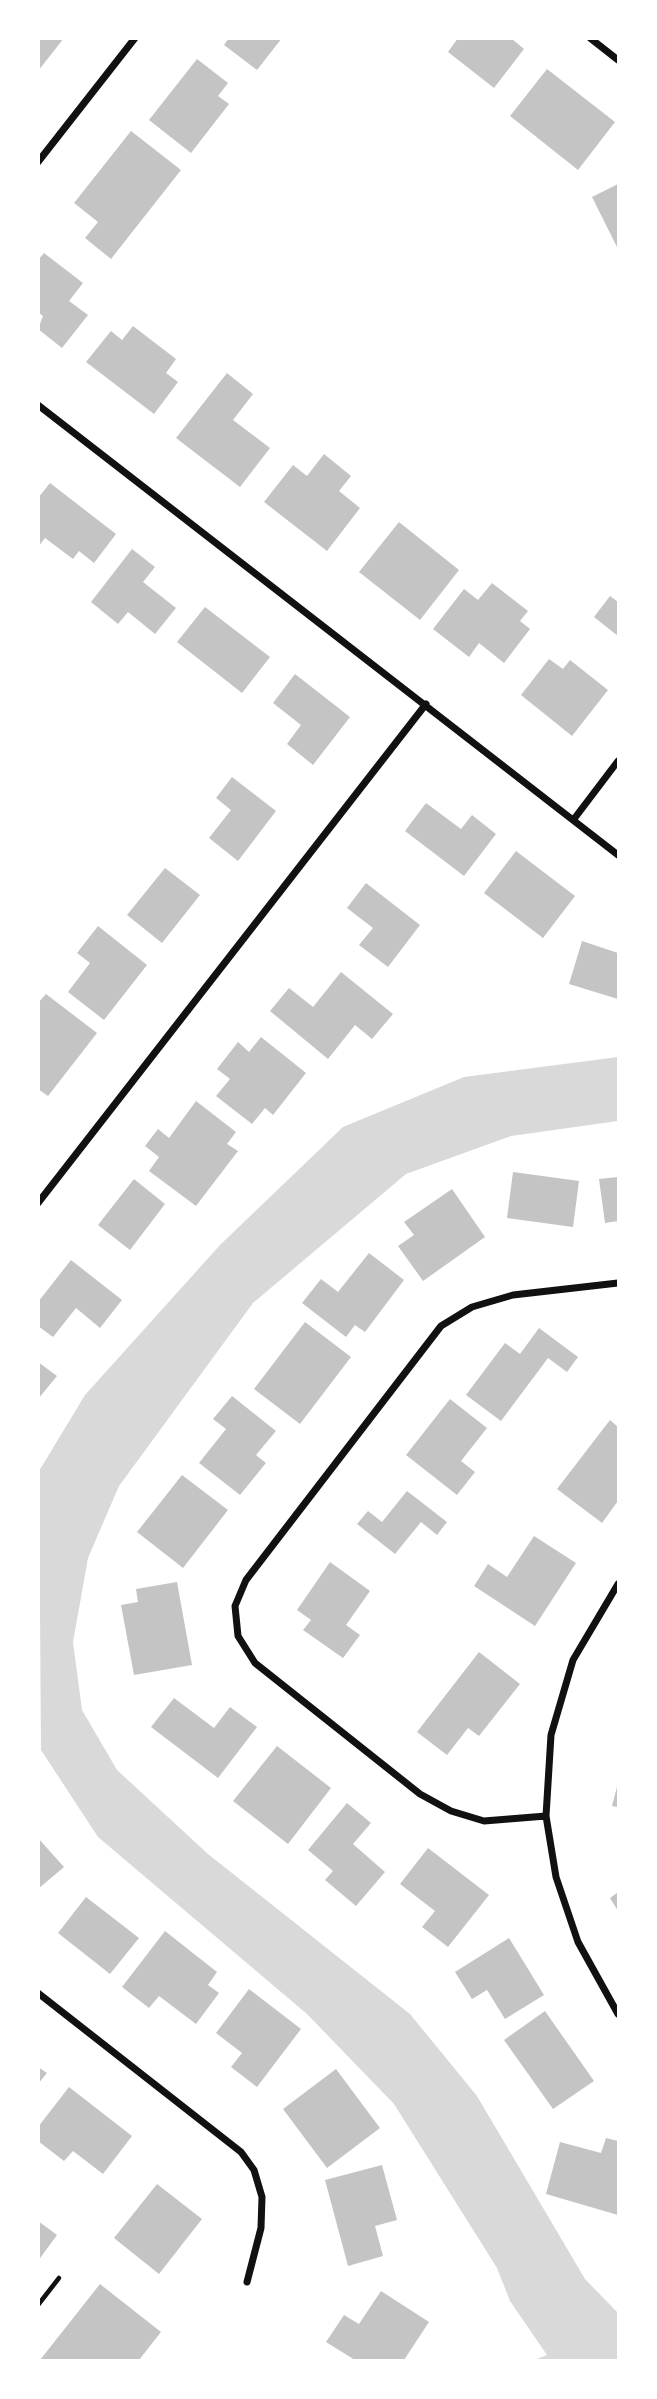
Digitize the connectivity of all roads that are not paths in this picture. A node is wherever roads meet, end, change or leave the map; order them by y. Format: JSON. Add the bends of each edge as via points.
{"nodes":[{"id":1,"x":135,"y":38,"type":"edge"},
{"id":2,"x":590,"y":38,"type":"edge"},
{"id":3,"x":618,"y":60,"type":"edge"},
{"id":4,"x":38,"y":162,"type":"edge"},
{"id":5,"x":38,"y":405,"type":"edge"},
{"id":6,"x":426,"y":704,"type":"junction"},
{"id":7,"x":618,"y":761,"type":"edge"},
{"id":8,"x":574,"y":820,"type":"junction"},
{"id":9,"x":618,"y":855,"type":"edge"},
{"id":10,"x":38,"y":1203,"type":"edge"},
{"id":11,"x":618,"y":1283,"type":"edge"},
{"id":12,"x":618,"y":1584,"type":"edge"},
{"id":13,"x":546,"y":1816,"type":"junction"},
{"id":14,"x":38,"y":1993,"type":"edge"},
{"id":15,"x":618,"y":2014,"type":"edge"},
{"id":16,"x":59,"y":2278,"type":"dead end"},
{"id":17,"x":247,"y":2282,"type":"dead end"},
{"id":18,"x":38,"y":2305,"type":"edge"}],
"edges":[{"from":1,"to":4,"type":"street"},
{"from":2,"to":3,"type":"street"},
{"from":5,"to":6,"type":"street"},
{"from":6,"to":8,"type":"street"},
{"from":6,"to":10,"type":"street"},
{"from":7,"to":8,"type":"street"},
{"from":8,"to":9,"type":"street"},
{"from":11,"to":13,"type":"street","via":[[513,1295],[472,1307],[441,1326],[246,1580],[234,1606],[238,1636],[256,1662],[420,1794],[451,1811],[484,1821]]},
{"from":12,"to":13,"type":"street","via":[[573,1660],[551,1735]]},
{"from":13,"to":15,"type":"street","via":[[556,1877],[578,1942]]},
{"from":14,"to":17,"type":"street","via":[[242,2152],[254,2170],[262,2197],[261,2228]]},
{"from":16,"to":18,"type":"lane"}]}
